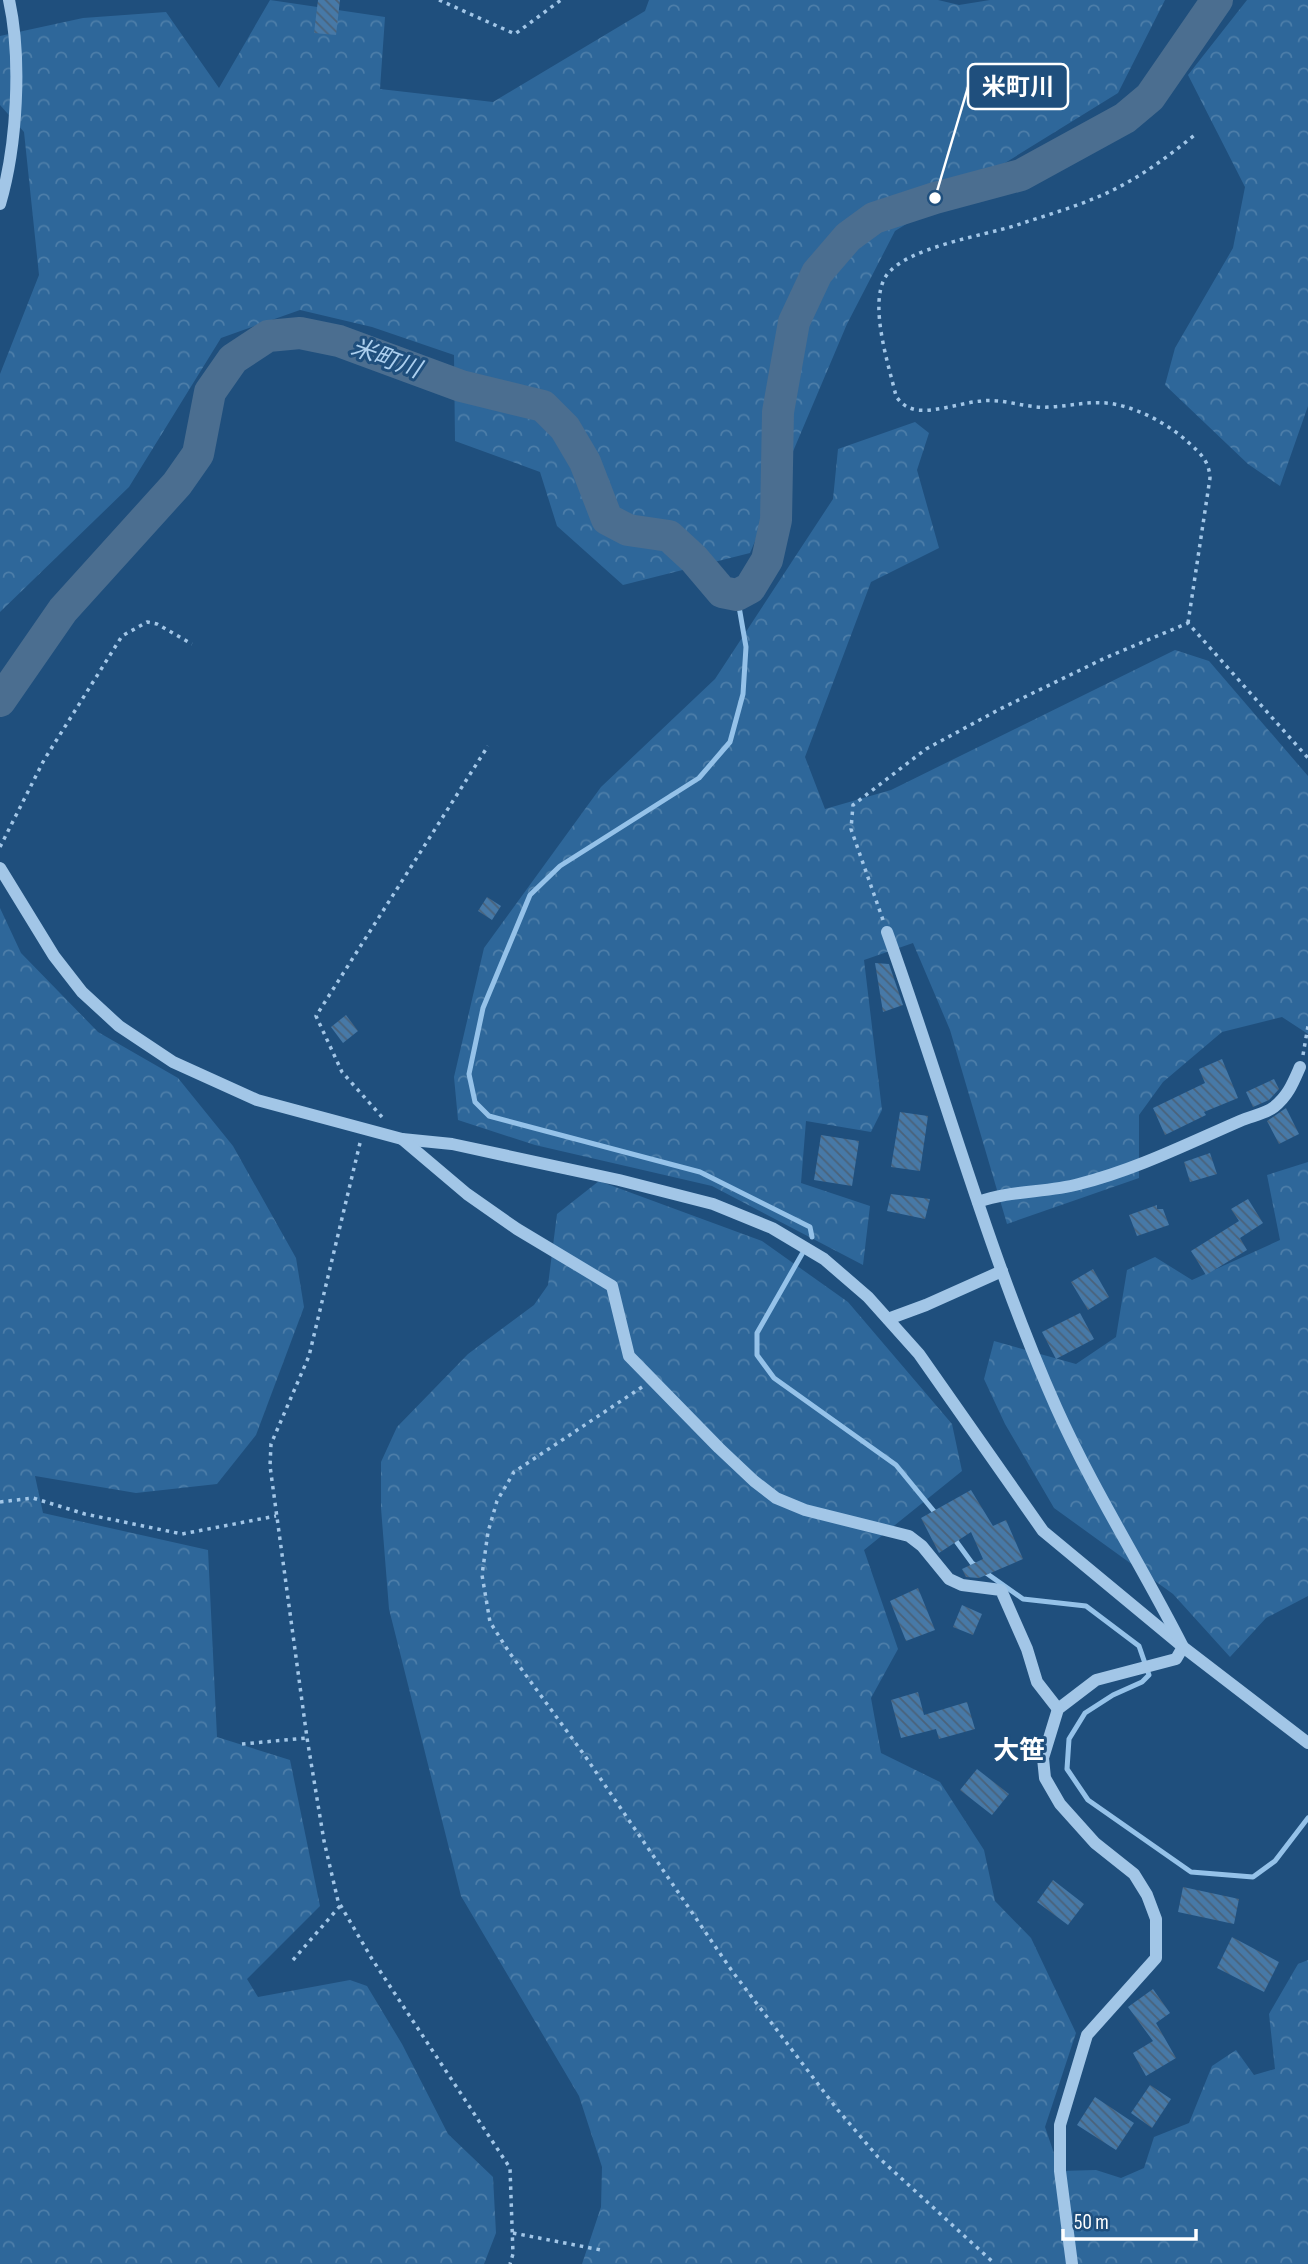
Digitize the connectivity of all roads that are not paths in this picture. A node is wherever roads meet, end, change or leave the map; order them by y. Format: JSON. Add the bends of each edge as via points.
{"nodes":[{"id":1,"x":9,"y":0,"type":"edge"},
{"id":2,"x":0,"y":204,"type":"edge"},
{"id":3,"x":0,"y":868,"type":"edge"},
{"id":4,"x":887,"y":932,"type":"road end"},
{"id":5,"x":1300,"y":1067,"type":"road end"},
{"id":6,"x":402,"y":1139,"type":"junction"},
{"id":7,"x":978,"y":1202,"type":"junction"},
{"id":8,"x":1002,"y":1271,"type":"junction"},
{"id":9,"x":888,"y":1319,"type":"junction"},
{"id":10,"x":1183,"y":1647,"type":"junction"},
{"id":11,"x":1058,"y":1709,"type":"junction"},
{"id":12,"x":1308,"y":1743,"type":"edge"},
{"id":13,"x":1072,"y":2264,"type":"edge"}],
"edges":[{"from":1,"to":2,"type":"street","via":[[16,47],[15,106],[8,177]]},
{"from":3,"to":6,"type":"street","via":[[82,992],[119,1026],[173,1062],[257,1100]]},
{"from":4,"to":7,"type":"street"},
{"from":5,"to":7,"type":"street","via":[[1289,1094],[1271,1109],[1181,1149],[1080,1184]]},
{"from":6,"to":9,"type":"street","via":[[452,1144],[713,1204],[772,1228],[824,1259]]},
{"from":6,"to":11,"type":"street","via":[[467,1194],[612,1286],[629,1356],[719,1448],[776,1498],[805,1510],[909,1536],[949,1579],[1001,1590],[1037,1682]]},
{"from":7,"to":8,"type":"street"},
{"from":8,"to":9,"type":"street"},
{"from":8,"to":10,"type":"street","via":[[1077,1451]]},
{"from":9,"to":10,"type":"street","via":[[919,1354],[1043,1531]]},
{"from":10,"to":11,"type":"street","via":[[1176,1659],[1096,1681]]},
{"from":10,"to":12,"type":"street"},
{"from":11,"to":13,"type":"street","via":[[1043,1758],[1045,1778],[1060,1804],[1095,1843],[1134,1874],[1156,1919],[1156,1958],[1087,2035],[1060,2125],[1060,2171]]}]}
